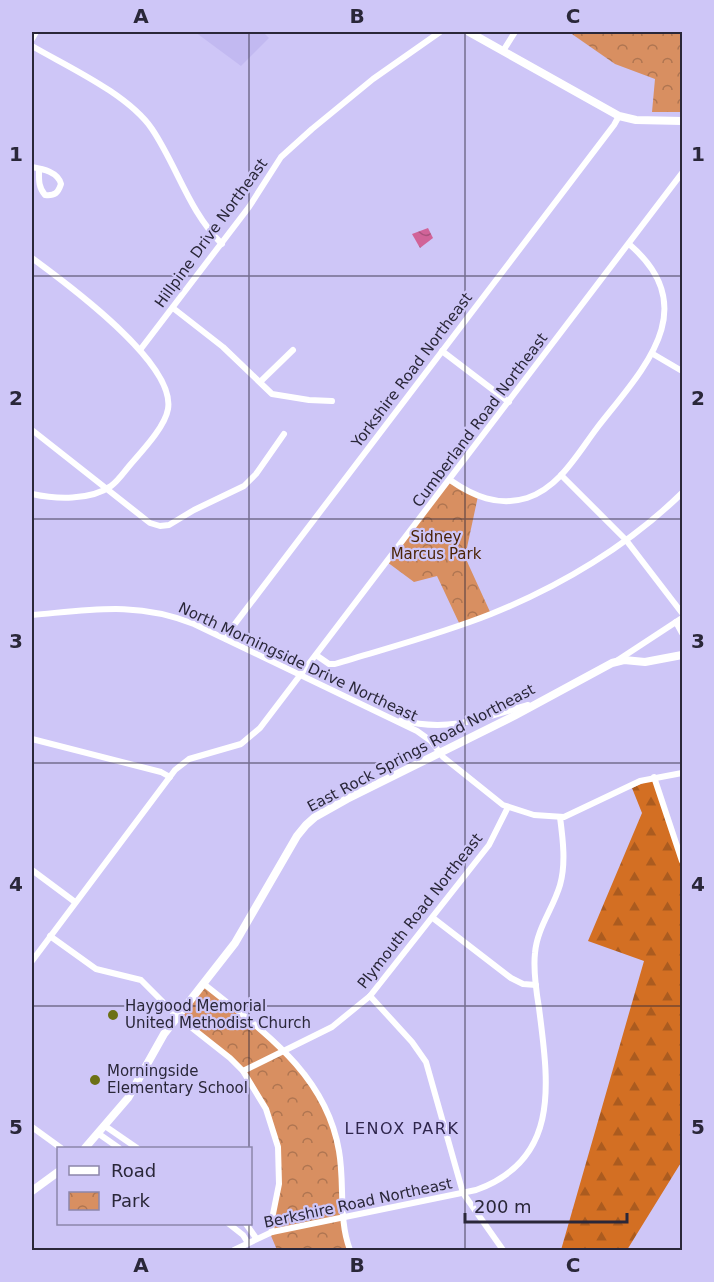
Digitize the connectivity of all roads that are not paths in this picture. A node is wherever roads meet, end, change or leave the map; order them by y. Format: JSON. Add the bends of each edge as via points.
{"nodes":[{"id":1,"x":36,"y":32,"type":"edge"},
{"id":2,"x":440,"y":32,"type":"edge"},
{"id":3,"x":469,"y":32,"type":"edge"},
{"id":4,"x":515,"y":32,"type":"edge"},
{"id":5,"x":32,"y":39,"type":"edge"},
{"id":6,"x":32,"y":46,"type":"edge"},
{"id":7,"x":503,"y":51,"type":"junction"},
{"id":8,"x":618,"y":116,"type":"junction"},
{"id":9,"x":682,"y":121,"type":"edge"},
{"id":10,"x":32,"y":167,"type":"edge"},
{"id":11,"x":39,"y":169,"type":"junction"},
{"id":12,"x":682,"y":173,"type":"edge"},
{"id":13,"x":222,"y":244,"type":"junction"},
{"id":14,"x":629,"y":244,"type":"junction"},
{"id":15,"x":32,"y":258,"type":"edge"},
{"id":16,"x":172,"y":308,"type":"junction"},
{"id":17,"x":140,"y":350,"type":"junction"},
{"id":18,"x":293,"y":350,"type":"dead end"},
{"id":19,"x":442,"y":351,"type":"junction"},
{"id":20,"x":653,"y":354,"type":"junction"},
{"id":21,"x":682,"y":371,"type":"edge"},
{"id":22,"x":260,"y":382,"type":"junction"},
{"id":23,"x":332,"y":401,"type":"dead end"},
{"id":24,"x":509,"y":402,"type":"junction"},
{"id":25,"x":32,"y":430,"type":"edge"},
{"id":26,"x":284,"y":434,"type":"dead end"},
{"id":27,"x":561,"y":476,"type":"junction"},
{"id":28,"x":450,"y":480,"type":"junction"},
{"id":29,"x":106,"y":488,"type":"junction"},
{"id":30,"x":682,"y":493,"type":"edge"},
{"id":31,"x":32,"y":494,"type":"edge"},
{"id":32,"x":626,"y":540,"type":"junction"},
{"id":33,"x":32,"y":615,"type":"edge"},
{"id":34,"x":680,"y":617,"type":"edge"},
{"id":35,"x":682,"y":633,"type":"edge"},
{"id":36,"x":226,"y":639,"type":"junction"},
{"id":37,"x":637,"y":649,"type":"junction"},
{"id":38,"x":316,"y":655,"type":"junction"},
{"id":39,"x":682,"y":655,"type":"edge"},
{"id":40,"x":654,"y":660,"type":"junction"},
{"id":41,"x":612,"y":663,"type":"junction"},
{"id":42,"x":301,"y":675,"type":"junction"},
{"id":43,"x":537,"y":702,"type":"junction"},
{"id":44,"x":388,"y":717,"type":"junction"},
{"id":45,"x":32,"y":739,"type":"edge"},
{"id":46,"x":440,"y":751,"type":"junction"},
{"id":47,"x":682,"y":773,"type":"edge"},
{"id":48,"x":170,"y":777,"type":"junction"},
{"id":49,"x":654,"y":777,"type":"junction"},
{"id":50,"x":508,"y":807,"type":"junction"},
{"id":51,"x":560,"y":817,"type":"junction"},
{"id":52,"x":682,"y":861,"type":"edge"},
{"id":53,"x":32,"y":870,"type":"edge"},
{"id":54,"x":75,"y":902,"type":"junction"},
{"id":55,"x":433,"y":918,"type":"junction"},
{"id":56,"x":50,"y":936,"type":"junction"},
{"id":57,"x":32,"y":961,"type":"edge"},
{"id":58,"x":204,"y":984,"type":"junction"},
{"id":59,"x":536,"y":985,"type":"junction"},
{"id":60,"x":370,"y":996,"type":"junction"},
{"id":61,"x":178,"y":1017,"type":"junction"},
{"id":62,"x":285,"y":1050,"type":"junction"},
{"id":63,"x":243,"y":1071,"type":"junction"},
{"id":64,"x":105,"y":1126,"type":"junction"},
{"id":65,"x":32,"y":1127,"type":"edge"},
{"id":66,"x":99,"y":1134,"type":"junction"},
{"id":67,"x":58,"y":1147,"type":"edge"},
{"id":68,"x":87,"y":1147,"type":"edge"},
{"id":69,"x":116,"y":1147,"type":"edge"},
{"id":70,"x":134,"y":1147,"type":"edge"},
{"id":71,"x":57,"y":1173,"type":"edge"},
{"id":72,"x":32,"y":1191,"type":"edge"},
{"id":73,"x":463,"y":1193,"type":"junction"},
{"id":74,"x":342,"y":1217,"type":"junction"},
{"id":75,"x":230,"y":1225,"type":"edge"},
{"id":76,"x":247,"y":1225,"type":"edge"},
{"id":77,"x":272,"y":1232,"type":"junction"},
{"id":78,"x":256,"y":1238,"type":"junction"},
{"id":79,"x":248,"y":1243,"type":"junction"},
{"id":80,"x":234,"y":1251,"type":"edge"},
{"id":81,"x":350,"y":1251,"type":"edge"},
{"id":82,"x":503,"y":1251,"type":"edge"}],
"edges":[{"from":1,"to":5,"type":"street"},
{"from":2,"to":13,"type":"street","name":"Hillpine Drive Northeast","via":[[373,79],[293,145]]},
{"from":3,"to":7,"type":"street"},
{"from":4,"to":7,"type":"street"},
{"from":6,"to":13,"type":"street","via":[[100,85],[144,119],[196,211]]},
{"from":7,"to":8,"type":"street"},
{"from":8,"to":9,"type":"street"},
{"from":8,"to":19,"type":"street","name":"Yorkshire Road Northeast"},
{"from":10,"to":11,"type":"street"},
{"from":11,"to":11,"type":"street","via":[[60,179],[57,194],[45,195],[41,191]]},
{"from":12,"to":14,"type":"street","name":"Cumberland Road Northeast"},
{"from":13,"to":16,"type":"street","name":"Hillpine Drive Northeast"},
{"from":14,"to":20,"type":"street","via":[[651,266],[663,294],[663,324]]},
{"from":14,"to":24,"type":"street","name":"Cumberland Road Northeast"},
{"from":15,"to":17,"type":"street"},
{"from":16,"to":17,"type":"street","name":"Hillpine Drive Northeast"},
{"from":16,"to":22,"type":"street"},
{"from":17,"to":29,"type":"street","via":[[162,379],[168,411],[143,449],[114,484]]},
{"from":18,"to":22,"type":"street"},
{"from":19,"to":24,"type":"street"},
{"from":19,"to":36,"type":"street","name":"Yorkshire Road Northeast"},
{"from":20,"to":21,"type":"street"},
{"from":20,"to":27,"type":"street"},
{"from":22,"to":23,"type":"street","via":[[272,394]]},
{"from":24,"to":28,"type":"street","name":"Cumberland Road Northeast"},
{"from":25,"to":29,"type":"street"},
{"from":26,"to":29,"type":"street","via":[[249,482],[169,525],[150,523]]},
{"from":27,"to":28,"type":"street","via":[[536,494],[506,501],[478,496]]},
{"from":27,"to":32,"type":"street"},
{"from":28,"to":38,"type":"street","name":"Cumberland Road Northeast"},
{"from":29,"to":31,"type":"street","via":[[76,497]]},
{"from":30,"to":32,"type":"street"},
{"from":32,"to":34,"type":"street","via":[[661,583]]},
{"from":32,"to":38,"type":"street","via":[[561,581],[491,614],[335,664]]},
{"from":33,"to":36,"type":"street","name":"North Morningside Drive Northeast","via":[[143,610],[176,617]]},
{"from":34,"to":35,"type":"street"},
{"from":34,"to":37,"type":"street"},
{"from":36,"to":42,"type":"street","name":"North Morningside Drive Northeast"},
{"from":37,"to":40,"type":"street","via":[[641,658]]},
{"from":37,"to":41,"type":"street"},
{"from":38,"to":42,"type":"street","name":"Cumberland Road Northeast"},
{"from":39,"to":40,"type":"street"},
{"from":40,"to":41,"type":"street"},
{"from":41,"to":43,"type":"street","name":"East Rock Springs Road Northeast"},
{"from":42,"to":44,"type":"street","name":"North Morningside Drive Northeast"},
{"from":42,"to":48,"type":"street","name":"Cumberland Road Northeast","via":[[250,738],[231,748],[189,759]]},
{"from":43,"to":44,"type":"street","via":[[454,724]]},
{"from":43,"to":46,"type":"street","name":"East Rock Springs Road Northeast"},
{"from":44,"to":46,"type":"street","name":"North Morningside Drive Northeast","via":[[423,734]]},
{"from":45,"to":48,"type":"street"},
{"from":46,"to":50,"type":"street","name":"North Morningside Drive Northeast"},
{"from":46,"to":58,"type":"street","name":"East Rock Springs Road Northeast","via":[[306,825],[235,943]]},
{"from":47,"to":49,"type":"street"},
{"from":48,"to":54,"type":"street","name":"Cumberland Road Northeast"},
{"from":49,"to":51,"type":"street"},
{"from":49,"to":52,"type":"street"},
{"from":50,"to":51,"type":"street"},
{"from":50,"to":55,"type":"street","name":"Plymouth Road Northeast","via":[[489,845]]},
{"from":51,"to":59,"type":"street","name":"Berkshire Road Northeast","via":[[562,875],[537,940]]},
{"from":53,"to":54,"type":"street"},
{"from":54,"to":56,"type":"street","name":"Cumberland Road Northeast"},
{"from":55,"to":59,"type":"street","via":[[511,978]]},
{"from":55,"to":60,"type":"street","name":"Plymouth Road Northeast"},
{"from":56,"to":57,"type":"street","name":"Cumberland Road Northeast"},
{"from":56,"to":61,"type":"street","via":[[96,969],[141,980]]},
{"from":58,"to":61,"type":"street","name":"East Rock Springs Road Northeast"},
{"from":58,"to":62,"type":"street"},
{"from":59,"to":73,"type":"street","name":"Berkshire Road Northeast","via":[[545,1070],[546,1104],[541,1129],[529,1153],[510,1172],[489,1185]]},
{"from":60,"to":62,"type":"street","name":"Plymouth Road Northeast","via":[[332,1027]]},
{"from":60,"to":73,"type":"street","via":[[426,1062]]},
{"from":61,"to":63,"type":"street"},
{"from":61,"to":64,"type":"street","name":"East Rock Springs Road Northeast","via":[[155,1048],[128,1098]]},
{"from":62,"to":63,"type":"street","name":"Plymouth Road Northeast"},
{"from":62,"to":74,"type":"street","via":[[314,1085],[333,1126],[342,1166]]},
{"from":63,"to":77,"type":"street","via":[[266,1109],[278,1147],[279,1184]]},
{"from":64,"to":66,"type":"street","name":"East Rock Springs Road Northeast"},
{"from":64,"to":70,"type":"street"},
{"from":65,"to":67,"type":"street"},
{"from":66,"to":68,"type":"street","name":"East Rock Springs Road Northeast"},
{"from":66,"to":69,"type":"street"},
{"from":71,"to":72,"type":"street"},
{"from":73,"to":74,"type":"street","name":"Berkshire Road Northeast"},
{"from":73,"to":82,"type":"street"},
{"from":74,"to":77,"type":"street","name":"Berkshire Road Northeast"},
{"from":74,"to":81,"type":"street"},
{"from":75,"to":79,"type":"street"},
{"from":76,"to":78,"type":"street"},
{"from":77,"to":78,"type":"street","name":"Berkshire Road Northeast"},
{"from":78,"to":79,"type":"street","name":"Berkshire Road Northeast"},
{"from":79,"to":80,"type":"street","name":"Berkshire Road Northeast"}]}
